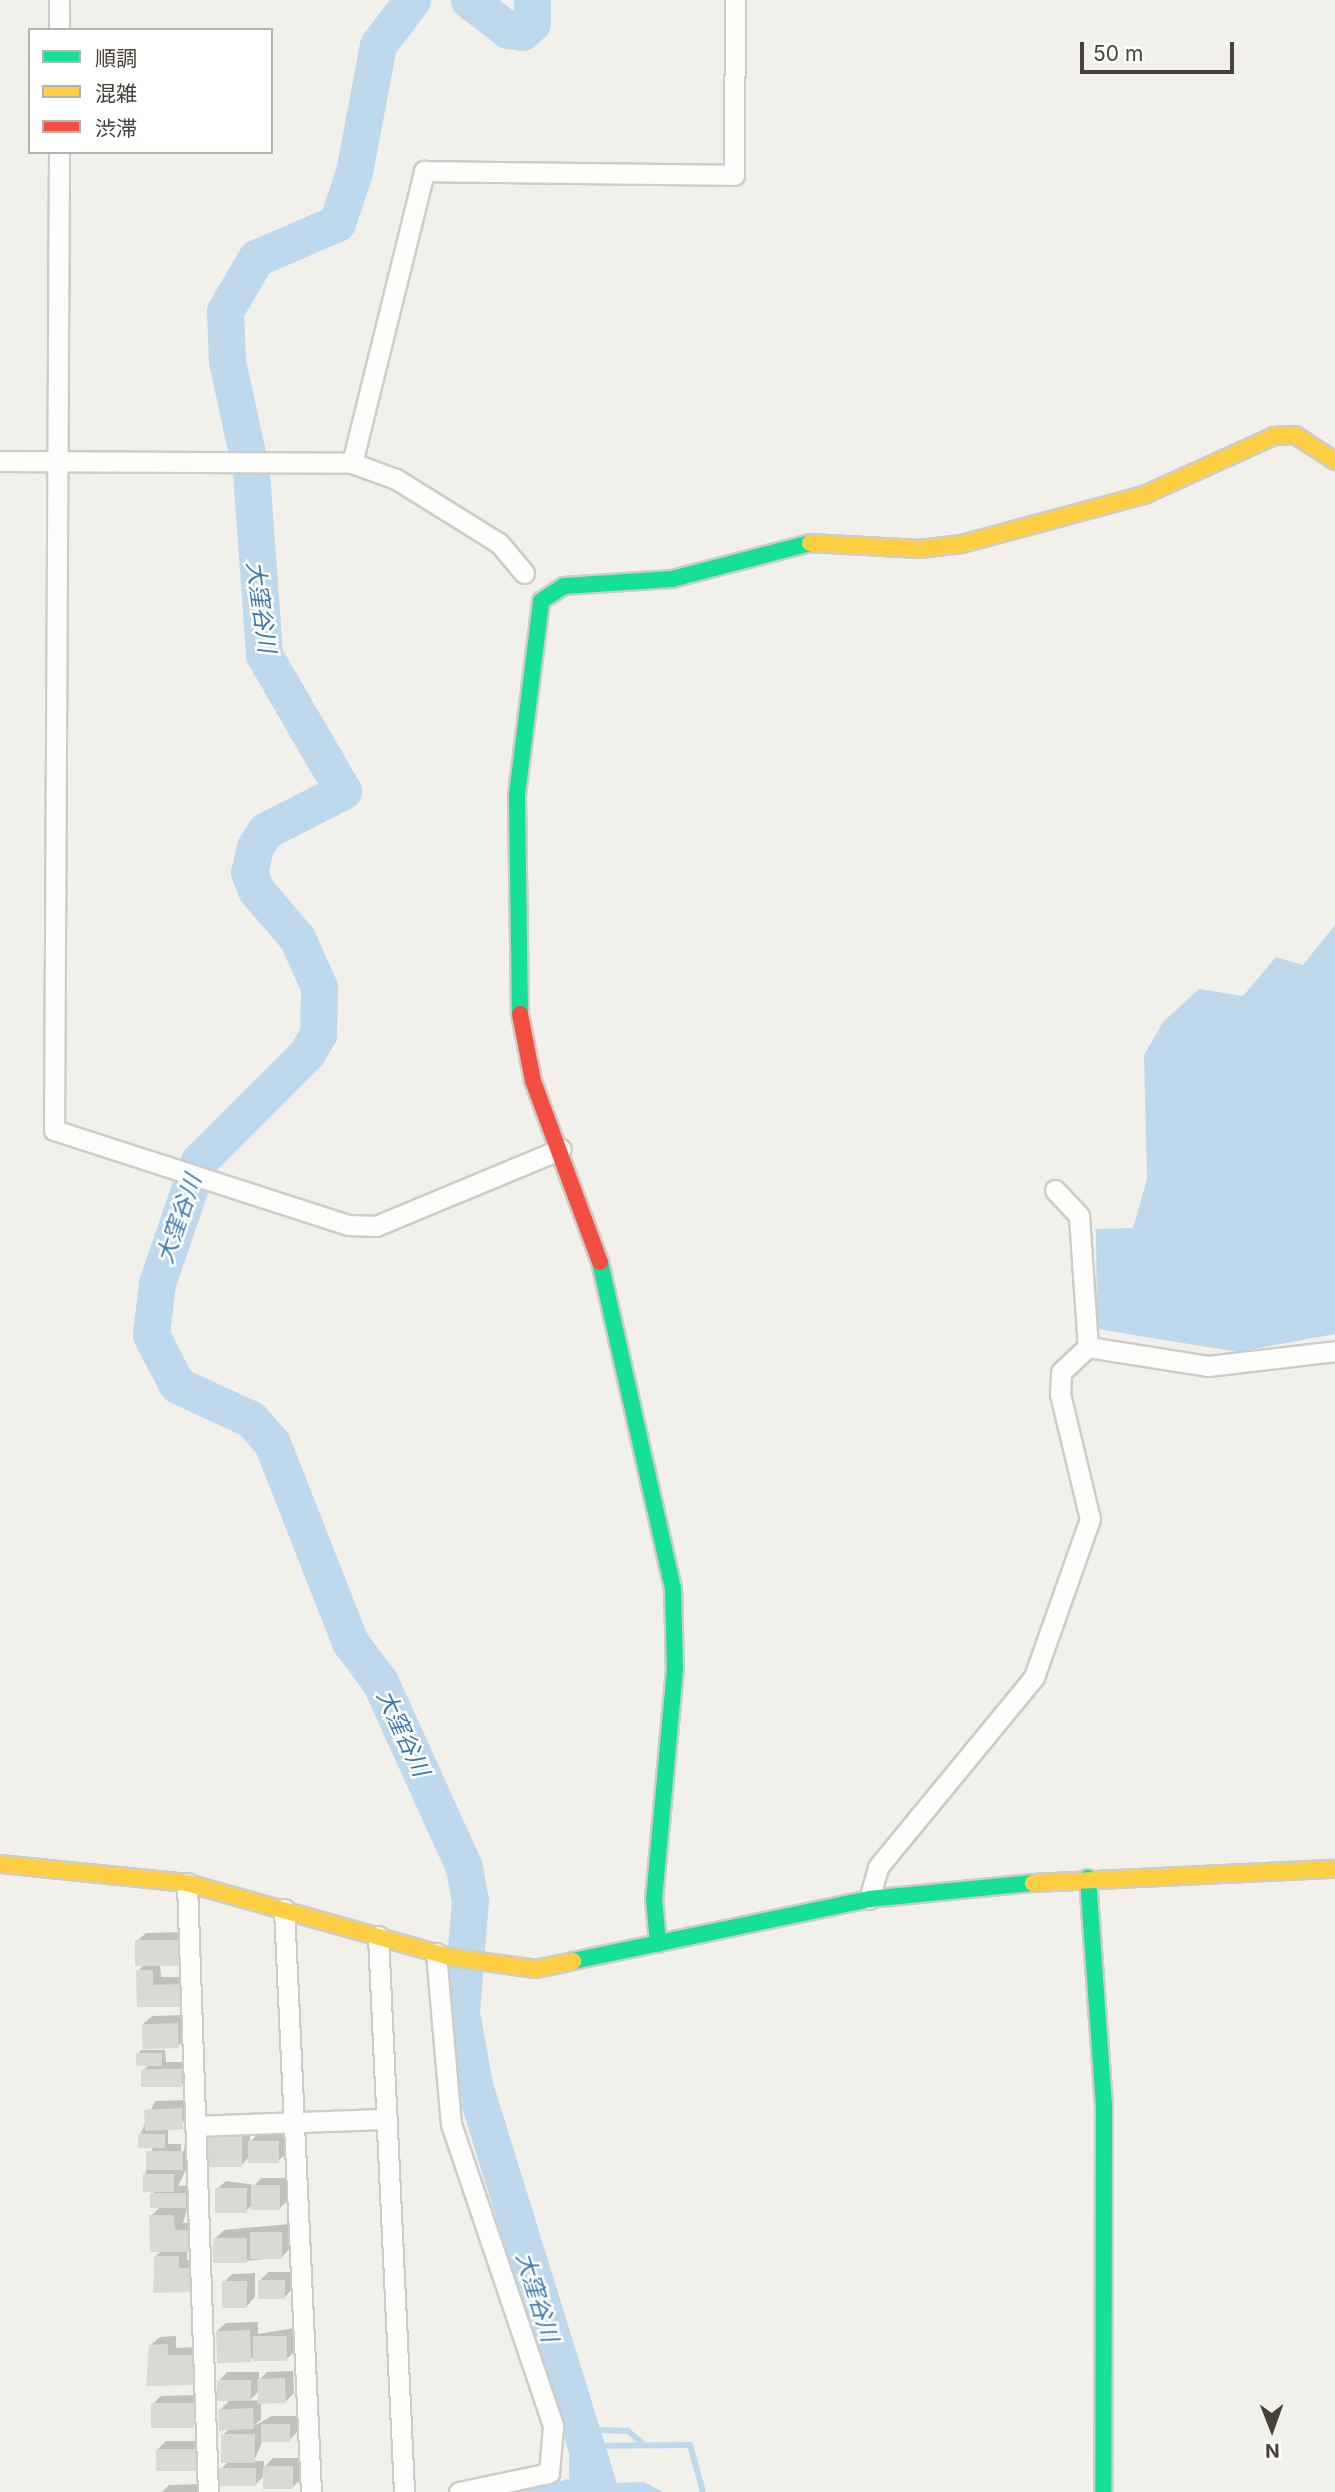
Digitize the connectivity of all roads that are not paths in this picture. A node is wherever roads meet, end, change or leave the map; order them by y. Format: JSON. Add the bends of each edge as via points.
{"nodes":[{"id":1,"x":59,"y":0,"type":"edge"},
{"id":2,"x":735,"y":0,"type":"edge"},
{"id":3,"x":59,"y":28,"type":"edge"},
{"id":4,"x":59,"y":154,"type":"edge"},
{"id":5,"x":0,"y":460,"type":"edge"},
{"id":6,"x":60,"y":461,"type":"junction"},
{"id":7,"x":1335,"y":461,"type":"edge"},
{"id":8,"x":352,"y":463,"type":"junction"},
{"id":9,"x":524,"y":573,"type":"dead end"},
{"id":10,"x":561,"y":1149,"type":"junction"},
{"id":11,"x":1055,"y":1190,"type":"dead end"},
{"id":12,"x":1088,"y":1347,"type":"junction"},
{"id":13,"x":1335,"y":1351,"type":"edge"},
{"id":14,"x":0,"y":1864,"type":"edge"},
{"id":15,"x":1335,"y":1869,"type":"edge"},
{"id":16,"x":1088,"y":1878,"type":"junction"},
{"id":17,"x":187,"y":1883,"type":"junction"},
{"id":18,"x":869,"y":1899,"type":"junction"},
{"id":19,"x":284,"y":1909,"type":"junction"},
{"id":20,"x":378,"y":1936,"type":"junction"},
{"id":21,"x":658,"y":1944,"type":"junction"},
{"id":22,"x":443,"y":1955,"type":"junction"},
{"id":23,"x":387,"y":2119,"type":"junction"},
{"id":24,"x":294,"y":2123,"type":"junction"},
{"id":25,"x":195,"y":2126,"type":"junction"},
{"id":26,"x":208,"y":2492,"type":"edge"},
{"id":27,"x":311,"y":2492,"type":"edge"},
{"id":28,"x":404,"y":2492,"type":"edge"},
{"id":29,"x":459,"y":2492,"type":"edge"},
{"id":30,"x":1103,"y":2492,"type":"edge"}],
"edges":[{"from":1,"to":3,"type":"street"},
{"from":2,"to":8,"type":"street","via":[[734,175],[424,171]]},
{"from":4,"to":6,"type":"street"},
{"from":5,"to":6,"type":"street"},
{"from":6,"to":8,"type":"street"},
{"from":6,"to":10,"type":"street","via":[[54,1130],[349,1225],[376,1226]]},
{"from":7,"to":10,"type":"street","via":[[1295,435],[1273,436],[1144,495],[962,544],[920,549],[794,542],[672,579],[549,590],[541,601],[518,781],[518,975],[533,1081]]},
{"from":8,"to":9,"type":"street","via":[[396,479],[499,543]]},
{"from":10,"to":21,"type":"street","via":[[615,1314],[673,1588],[675,1669],[654,1898]]},
{"from":11,"to":12,"type":"street","via":[[1079,1216]]},
{"from":12,"to":13,"type":"street","via":[[1208,1366]]},
{"from":12,"to":18,"type":"street","via":[[1061,1372],[1060,1394],[1090,1519],[1034,1678],[877,1867]]},
{"from":14,"to":17,"type":"street"},
{"from":15,"to":16,"type":"street"},
{"from":16,"to":18,"type":"street"},
{"from":16,"to":30,"type":"street","via":[[1104,2105]]},
{"from":17,"to":19,"type":"street"},
{"from":17,"to":25,"type":"street"},
{"from":18,"to":21,"type":"street"},
{"from":19,"to":20,"type":"street"},
{"from":19,"to":24,"type":"street"},
{"from":20,"to":22,"type":"street"},
{"from":20,"to":23,"type":"street"},
{"from":21,"to":22,"type":"street","via":[[566,1967],[472,1962]]},
{"from":22,"to":29,"type":"street","via":[[451,2124],[553,2426],[549,2473]]},
{"from":23,"to":24,"type":"street"},
{"from":23,"to":28,"type":"street"},
{"from":24,"to":25,"type":"street"},
{"from":24,"to":27,"type":"street"},
{"from":25,"to":26,"type":"street"}]}
